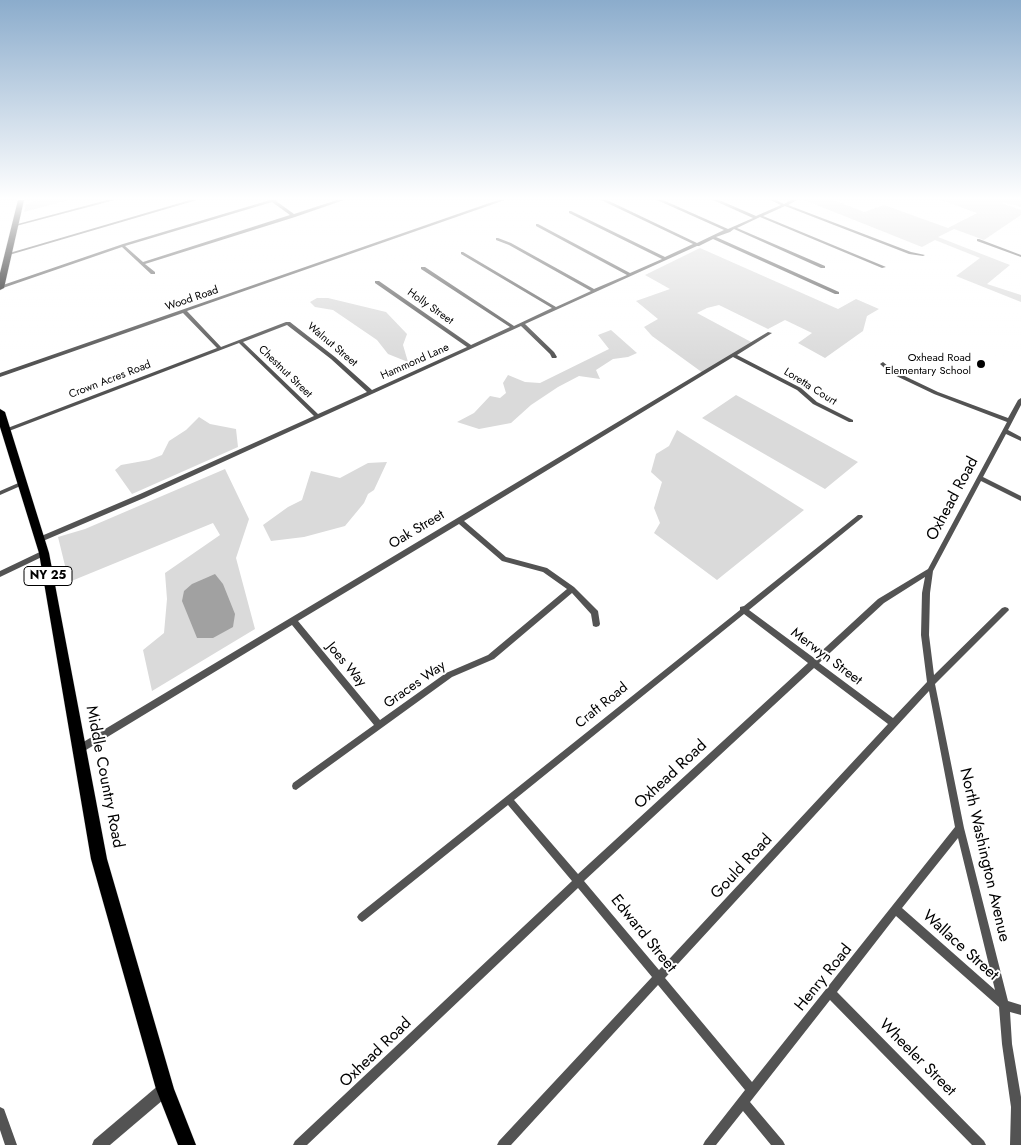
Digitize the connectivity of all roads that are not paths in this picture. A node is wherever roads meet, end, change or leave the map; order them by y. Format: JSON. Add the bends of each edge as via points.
{"nodes":[{"id":1,"x":101,"y":253,"type":"edge"},
{"id":2,"x":132,"y":253,"type":"edge"},
{"id":3,"x":174,"y":253,"type":"edge"},
{"id":4,"x":351,"y":253,"type":"edge"},
{"id":5,"x":464,"y":253,"type":"edge"},
{"id":6,"x":527,"y":253,"type":"edge"},
{"id":7,"x":590,"y":253,"type":"edge"},
{"id":8,"x":655,"y":253,"type":"edge"},
{"id":9,"x":679,"y":253,"type":"edge"},
{"id":10,"x":749,"y":253,"type":"edge"},
{"id":11,"x":789,"y":253,"type":"edge"},
{"id":12,"x":850,"y":253,"type":"edge"},
{"id":13,"x":909,"y":253,"type":"edge"},
{"id":14,"x":8,"y":254,"type":"edge"},
{"id":15,"x":922,"y":256,"type":"dead end"},
{"id":16,"x":666,"y":259,"type":"junction"},
{"id":17,"x":143,"y":263,"type":"junction"},
{"id":18,"x":823,"y":267,"type":"dead end"},
{"id":19,"x":884,"y":267,"type":"dead end"},
{"id":20,"x":423,"y":268,"type":"dead end"},
{"id":21,"x":153,"y":273,"type":"dead end"},
{"id":22,"x":631,"y":275,"type":"junction"},
{"id":23,"x":377,"y":282,"type":"dead end"},
{"id":24,"x":0,"y":288,"type":"edge"},
{"id":25,"x":594,"y":291,"type":"junction"},
{"id":26,"x":837,"y":293,"type":"dead end"},
{"id":27,"x":556,"y":309,"type":"junction"},
{"id":28,"x":185,"y":312,"type":"junction"},
{"id":29,"x":522,"y":324,"type":"junction"},
{"id":30,"x":514,"y":328,"type":"junction"},
{"id":31,"x":770,"y":332,"type":"dead end"},
{"id":32,"x":239,"y":341,"type":"junction"},
{"id":33,"x":471,"y":347,"type":"junction"},
{"id":34,"x":220,"y":348,"type":"junction"},
{"id":35,"x":733,"y":355,"type":"junction"},
{"id":36,"x":554,"y":357,"type":"dead end"},
{"id":37,"x":883,"y":364,"type":"dead end"},
{"id":38,"x":0,"y":375,"type":"edge"},
{"id":39,"x":372,"y":392,"type":"junction"},
{"id":40,"x":1021,"y":400,"type":"edge"},
{"id":41,"x":0,"y":414,"type":"edge"},
{"id":42,"x":318,"y":417,"type":"junction"},
{"id":43,"x":851,"y":421,"type":"dead end"},
{"id":44,"x":1010,"y":421,"type":"junction"},
{"id":45,"x":6,"y":430,"type":"junction"},
{"id":46,"x":1005,"y":431,"type":"junction"},
{"id":47,"x":1021,"y":439,"type":"edge"},
{"id":48,"x":982,"y":478,"type":"junction"},
{"id":49,"x":23,"y":483,"type":"junction"},
{"id":50,"x":0,"y":493,"type":"edge"},
{"id":51,"x":1021,"y":500,"type":"edge"},
{"id":52,"x":860,"y":517,"type":"dead end"},
{"id":53,"x":459,"y":520,"type":"junction"},
{"id":54,"x":41,"y":539,"type":"junction"},
{"id":55,"x":44,"y":553,"type":"junction"},
{"id":56,"x":930,"y":571,"type":"junction"},
{"id":57,"x":0,"y":574,"type":"edge"},
{"id":58,"x":572,"y":589,"type":"junction"},
{"id":59,"x":743,"y":609,"type":"junction"},
{"id":60,"x":1004,"y":610,"type":"dead end"},
{"id":61,"x":293,"y":620,"type":"junction"},
{"id":62,"x":596,"y":624,"type":"dead end"},
{"id":63,"x":814,"y":664,"type":"junction"},
{"id":64,"x":931,"y":683,"type":"junction"},
{"id":65,"x":894,"y":724,"type":"junction"},
{"id":66,"x":379,"y":725,"type":"junction"},
{"id":67,"x":78,"y":750,"type":"junction"},
{"id":68,"x":296,"y":786,"type":"dead end"},
{"id":69,"x":508,"y":799,"type":"junction"},
{"id":70,"x":960,"y":828,"type":"junction"},
{"id":71,"x":578,"y":881,"type":"junction"},
{"id":72,"x":897,"y":910,"type":"junction"},
{"id":73,"x":362,"y":917,"type":"dead end"},
{"id":74,"x":659,"y":979,"type":"junction"},
{"id":75,"x":831,"y":994,"type":"junction"},
{"id":76,"x":1004,"y":1005,"type":"junction"},
{"id":77,"x":1021,"y":1010,"type":"edge"},
{"id":78,"x":165,"y":1089,"type":"junction"},
{"id":79,"x":752,"y":1090,"type":"junction"},
{"id":80,"x":742,"y":1102,"type":"junction"},
{"id":81,"x":0,"y":1112,"type":"edge"},
{"id":82,"x":11,"y":1145,"type":"edge"},
{"id":83,"x":99,"y":1145,"type":"edge"},
{"id":84,"x":187,"y":1145,"type":"edge"},
{"id":85,"x":300,"y":1145,"type":"edge"},
{"id":86,"x":503,"y":1145,"type":"edge"},
{"id":87,"x":710,"y":1145,"type":"edge"},
{"id":88,"x":779,"y":1145,"type":"edge"},
{"id":89,"x":980,"y":1145,"type":"edge"},
{"id":90,"x":1016,"y":1145,"type":"edge"}],
"edges":[{"from":1,"to":24,"type":"street"},
{"from":2,"to":17,"type":"street"},
{"from":3,"to":17,"type":"street"},
{"from":4,"to":28,"type":"street","name":"Wood Road"},
{"from":5,"to":27,"type":"street"},
{"from":6,"to":25,"type":"street"},
{"from":7,"to":22,"type":"street"},
{"from":8,"to":16,"type":"street"},
{"from":9,"to":16,"type":"street","name":"Hammond Lane"},
{"from":10,"to":26,"type":"street"},
{"from":11,"to":18,"type":"street"},
{"from":12,"to":19,"type":"street"},
{"from":13,"to":15,"type":"street"},
{"from":14,"to":24,"type":"main road"},
{"from":16,"to":22,"type":"street","name":"Hammond Lane"},
{"from":17,"to":21,"type":"street"},
{"from":20,"to":30,"type":"street"},
{"from":22,"to":25,"type":"street","name":"Hammond Lane"},
{"from":23,"to":33,"type":"street","name":"Holly Street"},
{"from":25,"to":27,"type":"street","name":"Hammond Lane"},
{"from":27,"to":29,"type":"street","name":"Hammond Lane"},
{"from":28,"to":34,"type":"street"},
{"from":28,"to":38,"type":"street","name":"Wood Road"},
{"from":29,"to":30,"type":"street","name":"Hammond Lane"},
{"from":29,"to":36,"type":"street"},
{"from":30,"to":33,"type":"street","name":"Hammond Lane"},
{"from":31,"to":35,"type":"street","name":"Oak Street"},
{"from":32,"to":34,"type":"street","name":"Walnut Street"},
{"from":32,"to":39,"type":"street","name":"Walnut Street","via":[[290,323]]},
{"from":32,"to":42,"type":"street","name":"Chestnut Street"},
{"from":33,"to":39,"type":"street","name":"Hammond Lane"},
{"from":34,"to":45,"type":"street","name":"Crown Acres Road"},
{"from":35,"to":43,"type":"street","name":"Loretta Court"},
{"from":35,"to":53,"type":"street","name":"Oak Street"},
{"from":37,"to":44,"type":"street","via":[[892,372],[936,393]]},
{"from":39,"to":42,"type":"street","name":"Hammond Lane"},
{"from":40,"to":44,"type":"street","name":"Oxhead Road"},
{"from":41,"to":45,"type":"main road","name":"Middle Country Road","number":"NY 25"},
{"from":42,"to":54,"type":"street","name":"Hammond Lane"},
{"from":44,"to":46,"type":"street","name":"Oxhead Road"},
{"from":45,"to":49,"type":"main road","name":"Middle Country Road","number":"NY 25"},
{"from":46,"to":47,"type":"street"},
{"from":46,"to":48,"type":"street","name":"Oxhead Road"},
{"from":48,"to":51,"type":"street"},
{"from":48,"to":56,"type":"street","name":"Oxhead Road"},
{"from":49,"to":50,"type":"street"},
{"from":49,"to":54,"type":"main road","name":"Middle Country Road","number":"NY 25"},
{"from":52,"to":59,"type":"street","name":"Craft Road"},
{"from":53,"to":58,"type":"street","via":[[504,559],[545,570]]},
{"from":53,"to":61,"type":"street","name":"Oak Street"},
{"from":54,"to":55,"type":"main road","name":"Middle Country Road","number":"NY 25"},
{"from":55,"to":57,"type":"street"},
{"from":55,"to":67,"type":"main road","name":"Middle Country Road","number":"NY 25"},
{"from":56,"to":63,"type":"street","name":"Oxhead Road","via":[[881,601]]},
{"from":56,"to":64,"type":"street","name":"North Washington Avenue","via":[[925,635]]},
{"from":58,"to":62,"type":"street","via":[[595,613]]},
{"from":58,"to":66,"type":"street","name":"Graces Way","via":[[490,656],[449,675]]},
{"from":59,"to":63,"type":"street","name":"Merwyn Street"},
{"from":59,"to":69,"type":"street","name":"Craft Road"},
{"from":60,"to":64,"type":"street","name":"Gould Road"},
{"from":61,"to":66,"type":"street","name":"Joes Way"},
{"from":61,"to":67,"type":"street","name":"Oak Street"},
{"from":63,"to":65,"type":"street","name":"Merwyn Street"},
{"from":63,"to":71,"type":"street","name":"Oxhead Road"},
{"from":64,"to":65,"type":"street","name":"Gould Road"},
{"from":64,"to":70,"type":"street","name":"North Washington Avenue"},
{"from":65,"to":74,"type":"street","name":"Gould Road"},
{"from":66,"to":68,"type":"street","name":"Graces Way"},
{"from":67,"to":78,"type":"main road","name":"Middle Country Road","number":"NY 25","via":[[99,859]]},
{"from":69,"to":71,"type":"street","name":"Edward Street"},
{"from":69,"to":73,"type":"street","name":"Craft Road"},
{"from":70,"to":72,"type":"street","name":"Henry Road"},
{"from":70,"to":76,"type":"street","name":"North Washington Avenue"},
{"from":71,"to":74,"type":"street","name":"Edward Street"},
{"from":71,"to":85,"type":"street","name":"Oxhead Road"},
{"from":72,"to":75,"type":"street","name":"Henry Road"},
{"from":72,"to":76,"type":"street","name":"Wallace Street"},
{"from":74,"to":79,"type":"street","name":"Edward Street"},
{"from":74,"to":86,"type":"street","name":"Gould Road"},
{"from":75,"to":79,"type":"street","name":"Henry Road"},
{"from":75,"to":89,"type":"street","name":"Wheeler Street"},
{"from":76,"to":77,"type":"street"},
{"from":76,"to":90,"type":"street","name":"North Washington Avenue","via":[[1017,1107]]},
{"from":78,"to":83,"type":"street"},
{"from":78,"to":84,"type":"main road","name":"Middle Country Road","number":"NY 25"},
{"from":79,"to":80,"type":"street","name":"Henry Road"},
{"from":80,"to":87,"type":"street","name":"Henry Road"},
{"from":80,"to":88,"type":"street"},
{"from":81,"to":82,"type":"street"}]}
